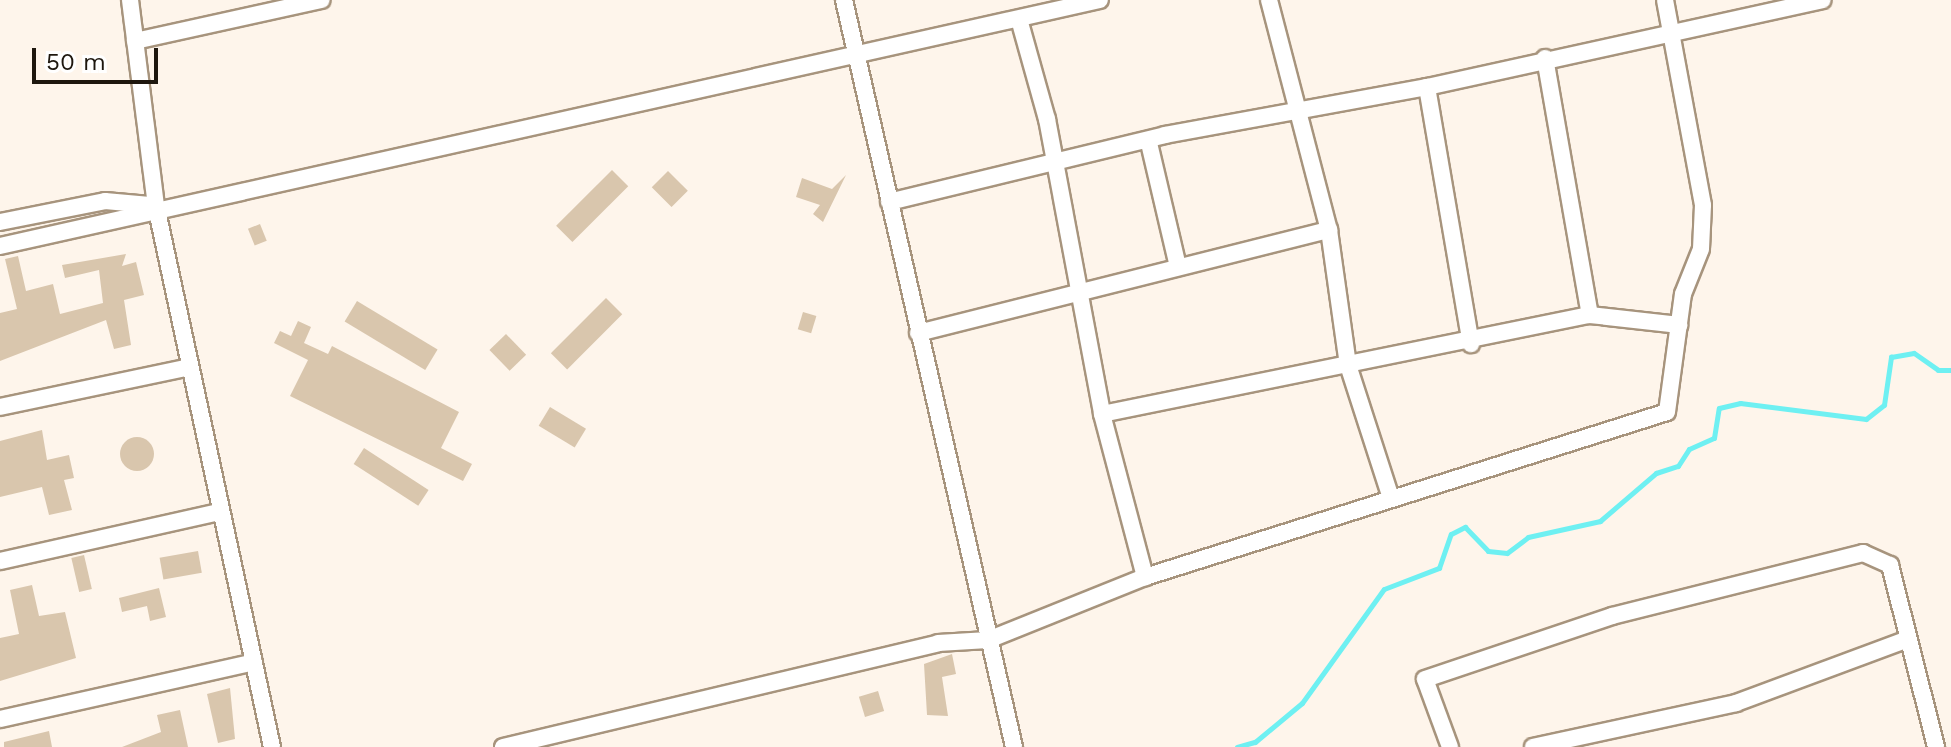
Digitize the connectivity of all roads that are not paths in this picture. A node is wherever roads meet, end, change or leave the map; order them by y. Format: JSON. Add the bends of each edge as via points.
{"nodes":[{"id":1,"x":130,"y":0,"type":"edge"},
{"id":2,"x":322,"y":0,"type":"edge"},
{"id":3,"x":844,"y":0,"type":"edge"},
{"id":4,"x":1100,"y":0,"type":"edge"},
{"id":5,"x":1269,"y":0,"type":"edge"},
{"id":6,"x":1665,"y":0,"type":"edge"},
{"id":7,"x":1823,"y":0,"type":"edge"},
{"id":8,"x":277,"y":5,"type":"edge"},
{"id":9,"x":1019,"y":19,"type":"junction"},
{"id":10,"x":1670,"y":29,"type":"junction"},
{"id":11,"x":135,"y":41,"type":"junction"},
{"id":12,"x":856,"y":56,"type":"junction"},
{"id":13,"x":1545,"y":58,"type":"junction"},
{"id":14,"x":1427,"y":87,"type":"junction"},
{"id":15,"x":1298,"y":109,"type":"junction"},
{"id":16,"x":1149,"y":143,"type":"junction"},
{"id":17,"x":1055,"y":160,"type":"junction"},
{"id":18,"x":889,"y":202,"type":"junction"},
{"id":19,"x":156,"y":206,"type":"junction"},
{"id":20,"x":0,"y":222,"type":"edge"},
{"id":21,"x":1329,"y":230,"type":"junction"},
{"id":22,"x":0,"y":246,"type":"edge"},
{"id":23,"x":1178,"y":267,"type":"junction"},
{"id":24,"x":1080,"y":291,"type":"junction"},
{"id":25,"x":1590,"y":315,"type":"junction"},
{"id":26,"x":1679,"y":325,"type":"junction"},
{"id":27,"x":918,"y":333,"type":"junction"},
{"id":28,"x":1471,"y":344,"type":"junction"},
{"id":29,"x":1348,"y":365,"type":"junction"},
{"id":30,"x":189,"y":367,"type":"junction"},
{"id":31,"x":0,"y":407,"type":"edge"},
{"id":32,"x":1102,"y":414,"type":"junction"},
{"id":33,"x":1391,"y":498,"type":"junction"},
{"id":34,"x":220,"y":512,"type":"junction"},
{"id":35,"x":0,"y":561,"type":"edge"},
{"id":36,"x":1145,"y":577,"type":"junction"},
{"id":37,"x":988,"y":640,"type":"junction"},
{"id":38,"x":1905,"y":640,"type":"junction"},
{"id":39,"x":254,"y":662,"type":"junction"},
{"id":40,"x":0,"y":719,"type":"edge"},
{"id":41,"x":272,"y":747,"type":"edge"},
{"id":42,"x":503,"y":747,"type":"edge"},
{"id":43,"x":1014,"y":747,"type":"edge"},
{"id":44,"x":1450,"y":747,"type":"edge"},
{"id":45,"x":1533,"y":747,"type":"edge"},
{"id":46,"x":1936,"y":747,"type":"edge"}],
"edges":[{"from":1,"to":11,"type":"street"},
{"from":2,"to":8,"type":"street"},
{"from":3,"to":12,"type":"street"},
{"from":4,"to":9,"type":"street"},
{"from":5,"to":15,"type":"street"},
{"from":6,"to":10,"type":"street"},
{"from":7,"to":10,"type":"street"},
{"from":8,"to":11,"type":"street"},
{"from":9,"to":12,"type":"street"},
{"from":9,"to":17,"type":"street"},
{"from":10,"to":13,"type":"street"},
{"from":10,"to":26,"type":"street","via":[[1703,205],[1701,249]]},
{"from":11,"to":19,"type":"street"},
{"from":12,"to":18,"type":"street"},
{"from":12,"to":19,"type":"street"},
{"from":13,"to":14,"type":"street"},
{"from":13,"to":25,"type":"street"},
{"from":14,"to":15,"type":"street"},
{"from":14,"to":28,"type":"street"},
{"from":15,"to":16,"type":"street"},
{"from":15,"to":21,"type":"street"},
{"from":16,"to":17,"type":"street"},
{"from":16,"to":23,"type":"street"},
{"from":17,"to":18,"type":"street"},
{"from":17,"to":24,"type":"street"},
{"from":18,"to":27,"type":"street"},
{"from":19,"to":20,"type":"street","via":[[105,201]]},
{"from":19,"to":22,"type":"street"},
{"from":19,"to":30,"type":"street"},
{"from":21,"to":23,"type":"street"},
{"from":21,"to":29,"type":"street"},
{"from":23,"to":24,"type":"street"},
{"from":24,"to":27,"type":"street"},
{"from":24,"to":32,"type":"street"},
{"from":25,"to":26,"type":"street"},
{"from":25,"to":28,"type":"street"},
{"from":26,"to":33,"type":"street","via":[[1667,412]]},
{"from":27,"to":37,"type":"street"},
{"from":28,"to":29,"type":"street"},
{"from":29,"to":32,"type":"street"},
{"from":29,"to":33,"type":"street"},
{"from":30,"to":31,"type":"street"},
{"from":30,"to":34,"type":"street"},
{"from":32,"to":36,"type":"street"},
{"from":33,"to":36,"type":"street"},
{"from":34,"to":35,"type":"street"},
{"from":34,"to":39,"type":"street"},
{"from":36,"to":37,"type":"street"},
{"from":37,"to":42,"type":"street","via":[[938,643]]},
{"from":37,"to":43,"type":"street"},
{"from":38,"to":44,"type":"street","via":[[1890,565],[1863,553],[1612,616],[1425,679]]},
{"from":38,"to":45,"type":"street","via":[[1736,703]]},
{"from":38,"to":46,"type":"street"},
{"from":39,"to":40,"type":"street"},
{"from":39,"to":41,"type":"street"}]}
